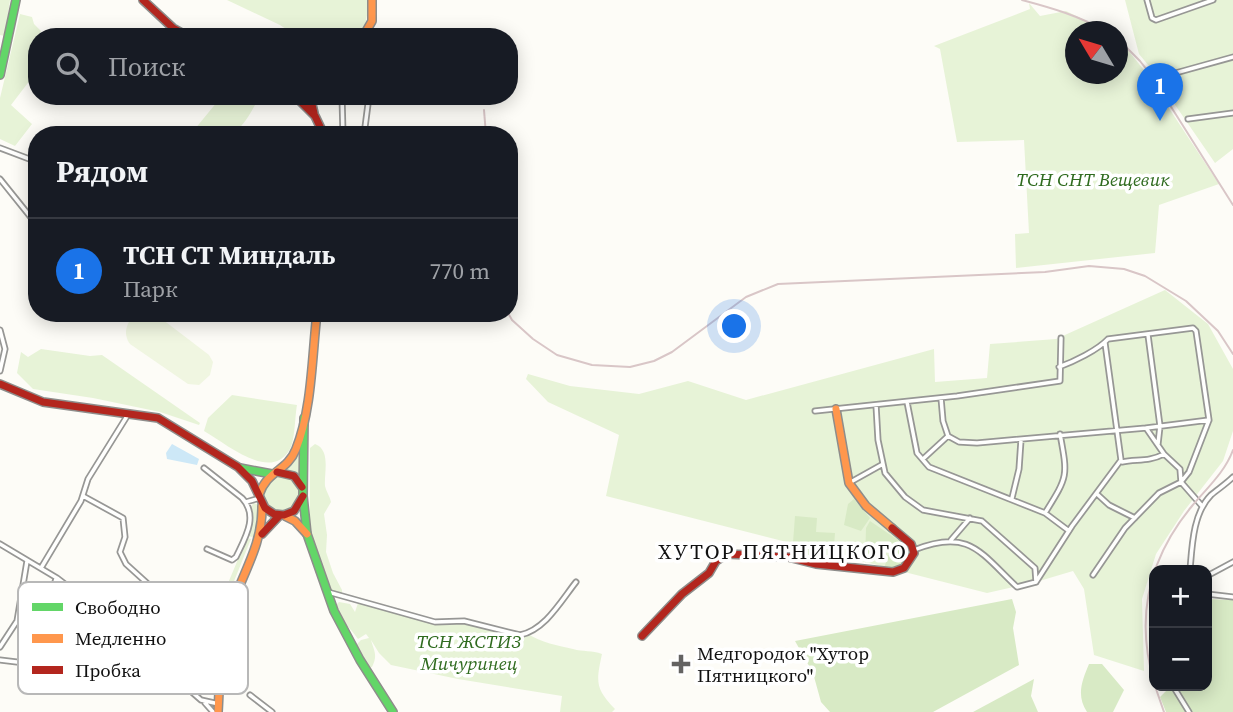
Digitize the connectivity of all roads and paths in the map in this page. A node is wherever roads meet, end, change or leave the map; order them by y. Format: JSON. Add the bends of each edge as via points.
{"nodes":[{"id":1,"x":16,"y":0,"type":"edge"},
{"id":2,"x":143,"y":0,"type":"edge"},
{"id":3,"x":372,"y":0,"type":"edge"},
{"id":4,"x":1147,"y":0,"type":"edge"},
{"id":5,"x":1213,"y":0,"type":"edge"},
{"id":6,"x":173,"y":28,"type":"edge"},
{"id":7,"x":368,"y":28,"type":"edge"},
{"id":8,"x":1233,"y":57,"type":"edge"},
{"id":9,"x":0,"y":75,"type":"edge"},
{"id":10,"x":1161,"y":78,"type":"dead end"},
{"id":11,"x":306,"y":105,"type":"edge"},
{"id":12,"x":312,"y":105,"type":"edge"},
{"id":13,"x":342,"y":105,"type":"edge"},
{"id":14,"x":368,"y":105,"type":"edge"},
{"id":15,"x":1233,"y":113,"type":"edge"},
{"id":16,"x":315,"y":116,"type":"junction"},
{"id":17,"x":1188,"y":119,"type":"dead end"},
{"id":18,"x":320,"y":126,"type":"edge"},
{"id":19,"x":344,"y":126,"type":"edge"},
{"id":20,"x":365,"y":126,"type":"edge"},
{"id":21,"x":0,"y":148,"type":"edge"},
{"id":22,"x":28,"y":158,"type":"edge"},
{"id":23,"x":0,"y":179,"type":"edge"},
{"id":24,"x":28,"y":214,"type":"edge"},
{"id":25,"x":316,"y":322,"type":"edge"},
{"id":26,"x":0,"y":330,"type":"edge"},
{"id":27,"x":1148,"y":335,"type":"junction"},
{"id":28,"x":1061,"y":338,"type":"dead end"},
{"id":29,"x":1105,"y":342,"type":"junction"},
{"id":30,"x":1059,"y":367,"type":"junction"},
{"id":31,"x":0,"y":371,"type":"edge"},
{"id":32,"x":0,"y":384,"type":"edge"},
{"id":33,"x":941,"y":398,"type":"junction"},
{"id":34,"x":907,"y":402,"type":"junction"},
{"id":35,"x":876,"y":405,"type":"junction"},
{"id":36,"x":836,"y":409,"type":"junction"},
{"id":37,"x":815,"y":411,"type":"dead end"},
{"id":38,"x":130,"y":412,"type":"junction"},
{"id":39,"x":304,"y":416,"type":"junction"},
{"id":40,"x":1209,"y":420,"type":"junction"},
{"id":41,"x":1160,"y":426,"type":"junction"},
{"id":42,"x":1146,"y":428,"type":"junction"},
{"id":43,"x":1117,"y":430,"type":"junction"},
{"id":44,"x":1060,"y":434,"type":"junction"},
{"id":45,"x":948,"y":436,"type":"junction"},
{"id":46,"x":1021,"y":440,"type":"junction"},
{"id":47,"x":1157,"y":445,"type":"junction"},
{"id":48,"x":1164,"y":454,"type":"junction"},
{"id":49,"x":923,"y":459,"type":"junction"},
{"id":50,"x":1120,"y":463,"type":"junction"},
{"id":51,"x":883,"y":464,"type":"junction"},
{"id":52,"x":238,"y":467,"type":"junction"},
{"id":53,"x":204,"y":468,"type":"dead end"},
{"id":54,"x":274,"y":473,"type":"junction"},
{"id":55,"x":1233,"y":477,"type":"edge"},
{"id":56,"x":1181,"y":482,"type":"junction"},
{"id":57,"x":849,"y":483,"type":"junction"},
{"id":58,"x":303,"y":493,"type":"junction"},
{"id":59,"x":1097,"y":494,"type":"junction"},
{"id":60,"x":83,"y":496,"type":"junction"},
{"id":61,"x":1012,"y":498,"type":"junction"},
{"id":62,"x":261,"y":501,"type":"junction"},
{"id":63,"x":246,"y":502,"type":"junction"},
{"id":64,"x":1202,"y":506,"type":"junction"},
{"id":65,"x":1045,"y":513,"type":"junction"},
{"id":66,"x":282,"y":515,"type":"junction"},
{"id":67,"x":970,"y":518,"type":"junction"},
{"id":68,"x":1135,"y":518,"type":"junction"},
{"id":69,"x":1069,"y":531,"type":"junction"},
{"id":70,"x":307,"y":534,"type":"junction"},
{"id":71,"x":260,"y":536,"type":"junction"},
{"id":72,"x":951,"y":540,"type":"junction"},
{"id":73,"x":0,"y":544,"type":"edge"},
{"id":74,"x":207,"y":549,"type":"dead end"},
{"id":75,"x":914,"y":551,"type":"junction"},
{"id":76,"x":27,"y":561,"type":"junction"},
{"id":77,"x":1233,"y":562,"type":"edge"},
{"id":78,"x":1191,"y":565,"type":"edge"},
{"id":79,"x":41,"y":568,"type":"junction"},
{"id":80,"x":1212,"y":573,"type":"edge"},
{"id":81,"x":1093,"y":575,"type":"dead end"},
{"id":82,"x":57,"y":579,"type":"junction"},
{"id":83,"x":23,"y":582,"type":"edge"},
{"id":84,"x":56,"y":582,"type":"edge"},
{"id":85,"x":61,"y":582,"type":"edge"},
{"id":86,"x":146,"y":582,"type":"edge"},
{"id":87,"x":240,"y":582,"type":"edge"},
{"id":88,"x":576,"y":582,"type":"dead end"},
{"id":89,"x":1036,"y":582,"type":"junction"},
{"id":90,"x":327,"y":591,"type":"junction"},
{"id":91,"x":1212,"y":595,"type":"edge"},
{"id":92,"x":1233,"y":597,"type":"edge"},
{"id":93,"x":18,"y":614,"type":"edge"},
{"id":94,"x":642,"y":636,"type":"dead end"},
{"id":95,"x":0,"y":647,"type":"edge"},
{"id":96,"x":0,"y":660,"type":"edge"},
{"id":97,"x":18,"y":662,"type":"edge"},
{"id":98,"x":1176,"y":691,"type":"edge"},
{"id":99,"x":195,"y":694,"type":"edge"},
{"id":100,"x":250,"y":695,"type":"dead end"},
{"id":101,"x":201,"y":699,"type":"junction"},
{"id":102,"x":219,"y":708,"type":"edge"},
{"id":103,"x":213,"y":712,"type":"edge"},
{"id":104,"x":272,"y":712,"type":"edge"},
{"id":105,"x":393,"y":712,"type":"edge"},
{"id":106,"x":1189,"y":712,"type":"edge"}],
"edges":[{"from":1,"to":9,"type":"main road"},
{"from":2,"to":6,"type":"main road"},
{"from":3,"to":7,"type":"main road"},
{"from":4,"to":5,"type":"street","via":[[1156,20]]},
{"from":8,"to":10,"type":"street"},
{"from":11,"to":16,"type":"main road"},
{"from":12,"to":16,"type":"main road"},
{"from":13,"to":19,"type":"street"},
{"from":14,"to":20,"type":"street"},
{"from":15,"to":17,"type":"street"},
{"from":16,"to":18,"type":"main road"},
{"from":21,"to":22,"type":"street"},
{"from":23,"to":24,"type":"street"},
{"from":25,"to":39,"type":"main road"},
{"from":26,"to":31,"type":"street","via":[[5,349]]},
{"from":27,"to":29,"type":"street"},
{"from":27,"to":40,"type":"street","via":[[1196,331]]},
{"from":27,"to":41,"type":"street"},
{"from":28,"to":30,"type":"street"},
{"from":29,"to":30,"type":"street"},
{"from":29,"to":43,"type":"street"},
{"from":30,"to":33,"type":"street","via":[[1060,381]]},
{"from":32,"to":38,"type":"main road","via":[[43,402]]},
{"from":33,"to":34,"type":"street"},
{"from":33,"to":45,"type":"street"},
{"from":34,"to":35,"type":"street"},
{"from":34,"to":49,"type":"street","via":[[912,436]]},
{"from":35,"to":36,"type":"street"},
{"from":35,"to":51,"type":"street"},
{"from":36,"to":37,"type":"street"},
{"from":36,"to":57,"type":"main road"},
{"from":38,"to":52,"type":"main road","via":[[158,418]]},
{"from":38,"to":60,"type":"street","via":[[88,479]]},
{"from":39,"to":54,"type":"main road","via":[[295,453]]},
{"from":39,"to":58,"type":"main road"},
{"from":40,"to":41,"type":"street"},
{"from":40,"to":56,"type":"street"},
{"from":41,"to":42,"type":"street"},
{"from":41,"to":47,"type":"street"},
{"from":42,"to":43,"type":"street"},
{"from":42,"to":47,"type":"street"},
{"from":43,"to":44,"type":"street"},
{"from":43,"to":50,"type":"street"},
{"from":44,"to":46,"type":"street"},
{"from":44,"to":65,"type":"street","via":[[1066,469]]},
{"from":45,"to":46,"type":"street","via":[[959,442]]},
{"from":45,"to":49,"type":"street"},
{"from":46,"to":61,"type":"street"},
{"from":47,"to":48,"type":"street"},
{"from":48,"to":50,"type":"street","via":[[1149,461]]},
{"from":48,"to":56,"type":"street","via":[[1180,469]]},
{"from":49,"to":61,"type":"street","via":[[929,467]]},
{"from":50,"to":59,"type":"street"},
{"from":51,"to":57,"type":"street"},
{"from":51,"to":67,"type":"street","via":[[905,497],[923,510]]},
{"from":52,"to":54,"type":"main road"},
{"from":52,"to":62,"type":"main road","via":[[253,481]]},
{"from":53,"to":63,"type":"street"},
{"from":54,"to":58,"type":"main road","via":[[294,476]]},
{"from":54,"to":62,"type":"main road","via":[[263,482]]},
{"from":55,"to":64,"type":"street"},
{"from":56,"to":64,"type":"street"},
{"from":56,"to":68,"type":"street","via":[[1159,493]]},
{"from":57,"to":75,"type":"main road","via":[[866,506]]},
{"from":58,"to":66,"type":"main road","via":[[294,511]]},
{"from":58,"to":70,"type":"main road"},
{"from":59,"to":68,"type":"street"},
{"from":59,"to":69,"type":"street"},
{"from":60,"to":79,"type":"street"},
{"from":60,"to":86,"type":"street","via":[[123,518],[125,537],[120,552]]},
{"from":61,"to":65,"type":"street"},
{"from":62,"to":63,"type":"street"},
{"from":62,"to":66,"type":"main road","via":[[269,512]]},
{"from":62,"to":71,"type":"main road","via":[[264,520]]},
{"from":63,"to":74,"type":"street","via":[[251,516],[236,557],[232,560]]},
{"from":64,"to":78,"type":"street"},
{"from":65,"to":69,"type":"street"},
{"from":66,"to":70,"type":"main road"},
{"from":66,"to":71,"type":"main road"},
{"from":67,"to":72,"type":"street"},
{"from":67,"to":89,"type":"street","via":[[982,520],[1012,545],[1035,568]]},
{"from":68,"to":81,"type":"street"},
{"from":69,"to":89,"type":"street"},
{"from":70,"to":90,"type":"main road"},
{"from":71,"to":87,"type":"main road"},
{"from":72,"to":75,"type":"street"},
{"from":72,"to":89,"type":"street","via":[[975,548],[1017,587]]},
{"from":73,"to":76,"type":"street"},
{"from":75,"to":94,"type":"main road","via":[[904,568],[893,572],[816,564],[788,556],[727,554]]},
{"from":76,"to":79,"type":"street"},
{"from":76,"to":83,"type":"street"},
{"from":77,"to":80,"type":"street"},
{"from":79,"to":82,"type":"street"},
{"from":82,"to":84,"type":"street"},
{"from":82,"to":85,"type":"street"},
{"from":88,"to":90,"type":"street","via":[[548,618],[520,635],[464,621],[435,622]]},
{"from":90,"to":105,"type":"main road","via":[[351,643]]},
{"from":91,"to":92,"type":"street"},
{"from":93,"to":95,"type":"street"},
{"from":96,"to":97,"type":"street"},
{"from":98,"to":106,"type":"street"},
{"from":99,"to":101,"type":"street"},
{"from":100,"to":104,"type":"street"},
{"from":101,"to":102,"type":"street"},
{"from":101,"to":103,"type":"street"}]}
